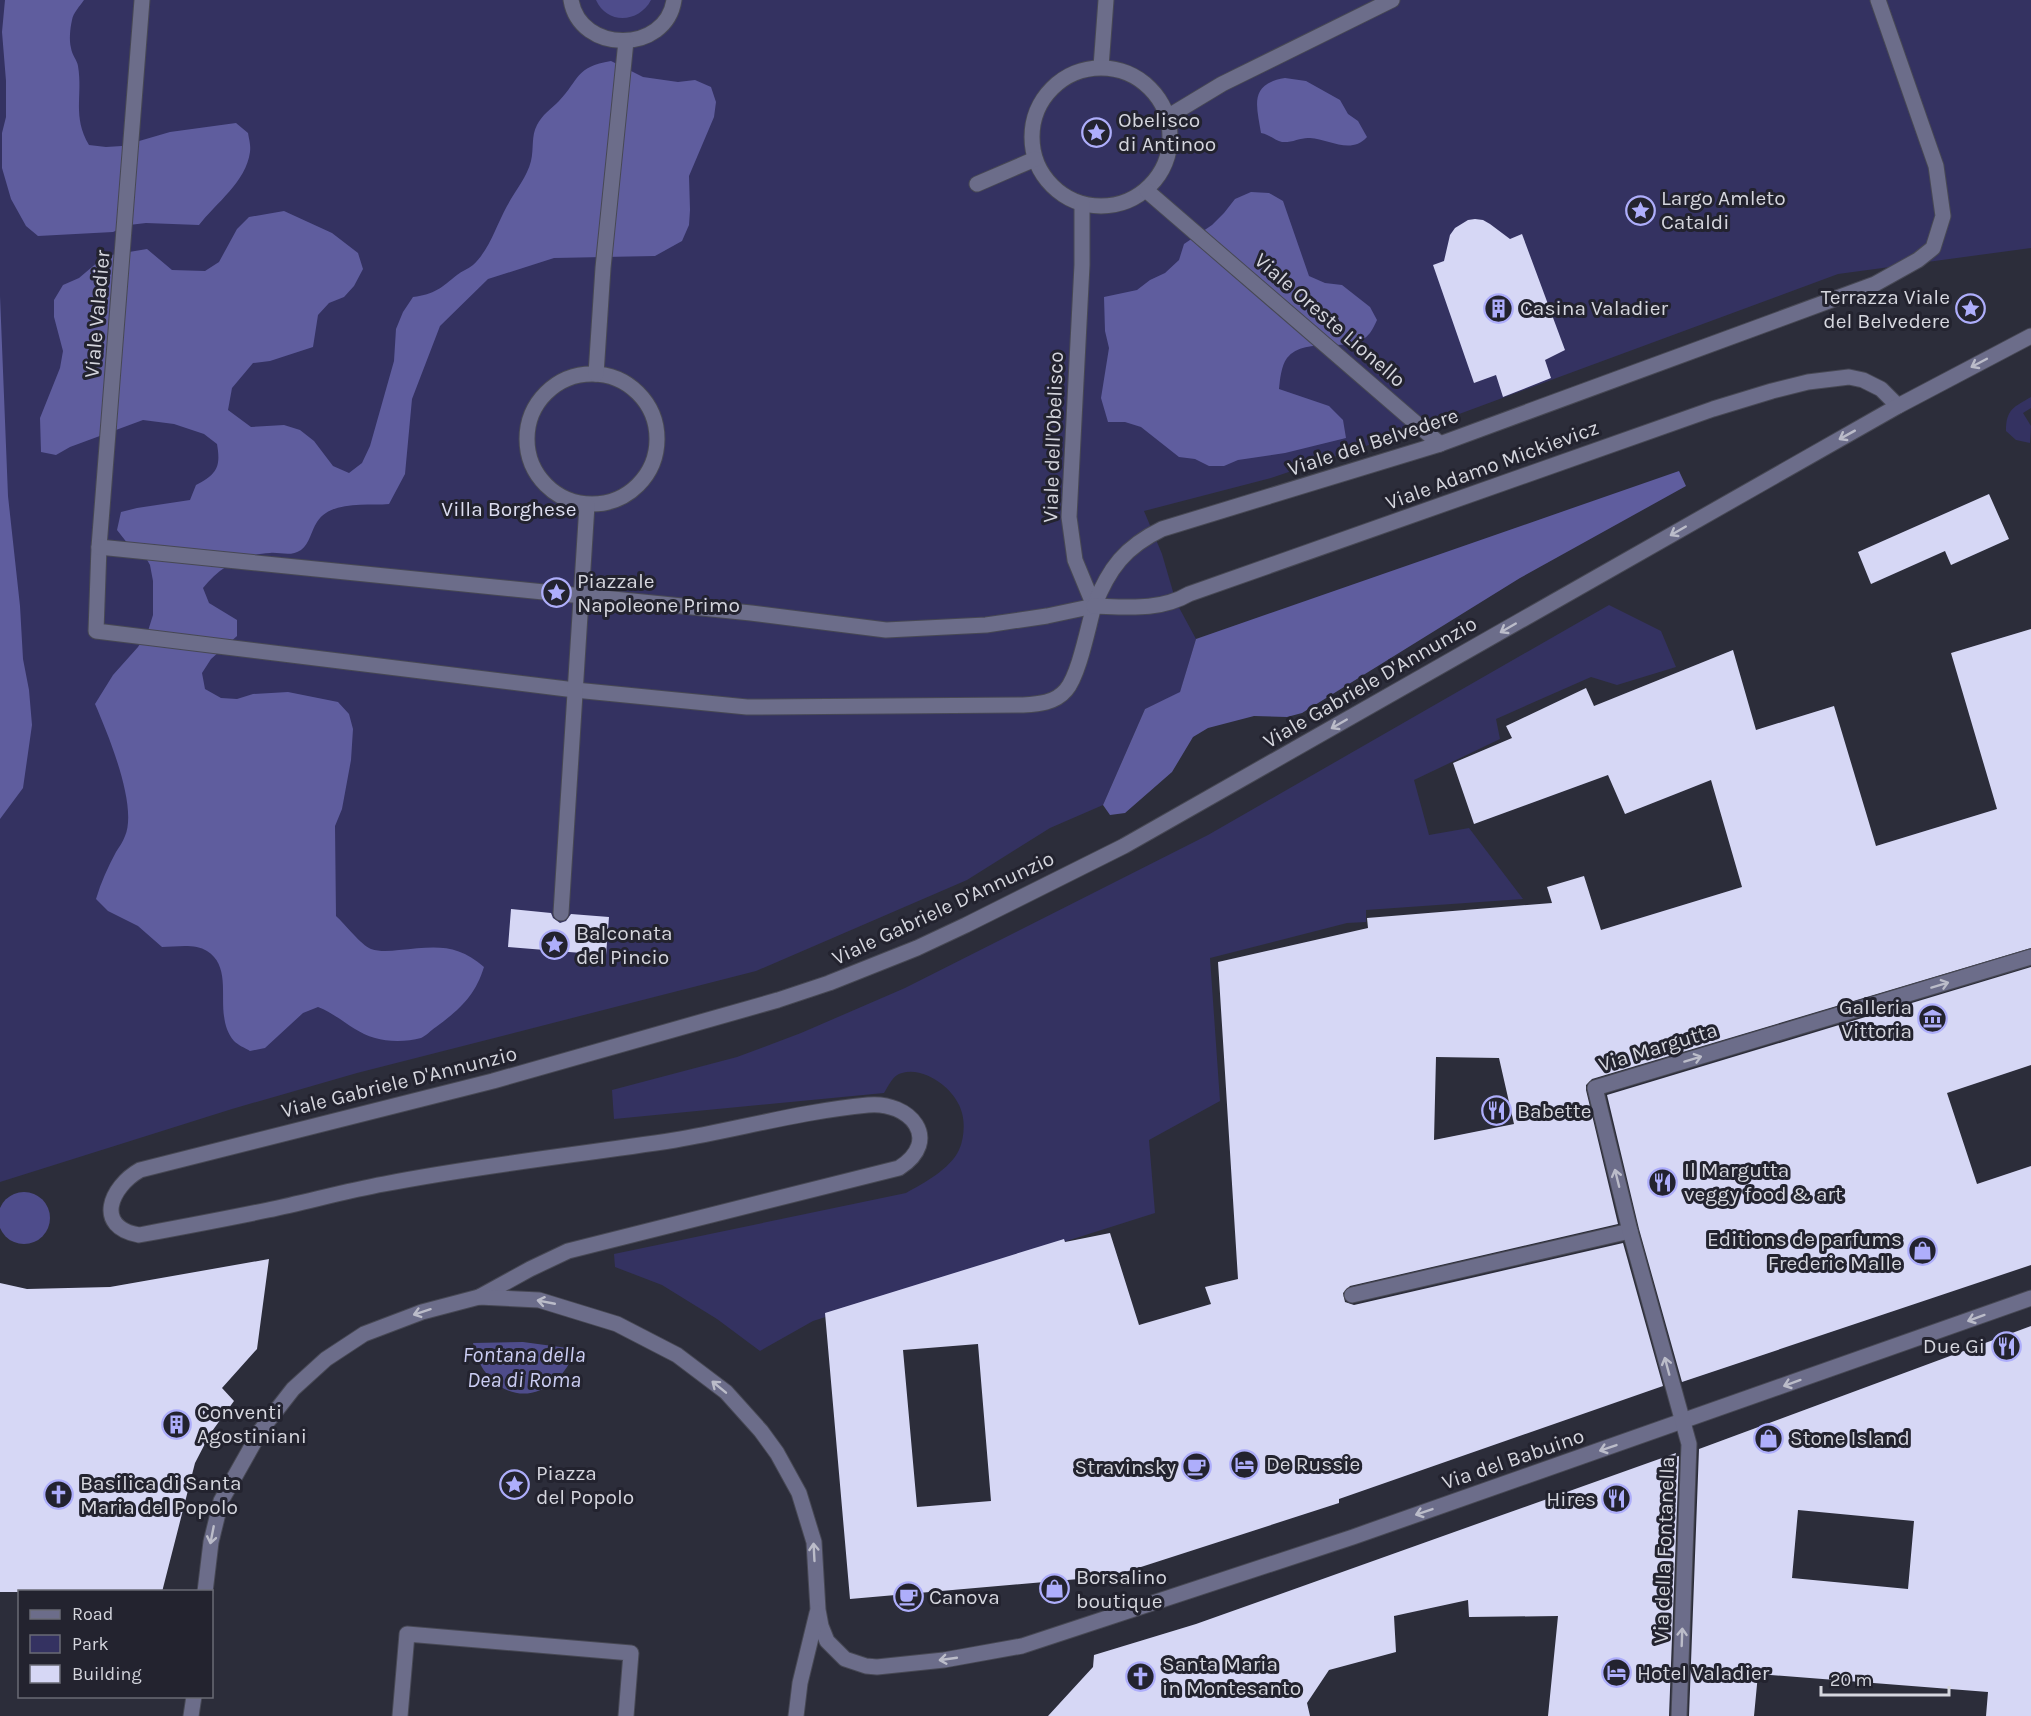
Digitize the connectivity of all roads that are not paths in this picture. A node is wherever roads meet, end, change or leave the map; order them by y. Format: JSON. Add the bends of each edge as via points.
{"nodes":[{"id":1,"x":142,"y":0,"type":"edge"},
{"id":2,"x":571,"y":0,"type":"edge"},
{"id":3,"x":674,"y":0,"type":"edge"},
{"id":4,"x":1106,"y":0,"type":"edge"},
{"id":5,"x":1392,"y":0,"type":"edge"},
{"id":6,"x":1878,"y":0,"type":"edge"},
{"id":7,"x":626,"y":41,"type":"junction"},
{"id":8,"x":1101,"y":67,"type":"junction"},
{"id":9,"x":1169,"y":116,"type":"junction"},
{"id":10,"x":1035,"y":159,"type":"junction"},
{"id":11,"x":977,"y":184,"type":"dead end"},
{"id":12,"x":1148,"y":191,"type":"junction"},
{"id":13,"x":1082,"y":204,"type":"junction"},
{"id":14,"x":2031,"y":336,"type":"edge"},
{"id":15,"x":596,"y":374,"type":"junction"},
{"id":16,"x":1898,"y":406,"type":"junction"},
{"id":17,"x":1440,"y":444,"type":"junction"},
{"id":18,"x":587,"y":505,"type":"junction"},
{"id":19,"x":99,"y":547,"type":"junction"},
{"id":20,"x":581,"y":596,"type":"junction"},
{"id":21,"x":1094,"y":606,"type":"junction"},
{"id":22,"x":576,"y":690,"type":"junction"},
{"id":23,"x":561,"y":914,"type":"dead end"},
{"id":24,"x":2031,"y":957,"type":"edge"},
{"id":25,"x":1630,"y":1231,"type":"junction"},
{"id":26,"x":1352,"y":1295,"type":"dead end"},
{"id":27,"x":479,"y":1297,"type":"junction"},
{"id":28,"x":2031,"y":1298,"type":"edge"},
{"id":29,"x":1683,"y":1422,"type":"junction"},
{"id":30,"x":205,"y":1590,"type":"edge"},
{"id":31,"x":818,"y":1610,"type":"junction"},
{"id":32,"x":194,"y":1698,"type":"edge"},
{"id":33,"x":191,"y":1716,"type":"edge"},
{"id":34,"x":400,"y":1716,"type":"edge"},
{"id":35,"x":626,"y":1716,"type":"edge"},
{"id":36,"x":796,"y":1716,"type":"edge"},
{"id":37,"x":1679,"y":1716,"type":"edge"}],
"edges":[{"from":1,"to":19,"type":"street","name":"Viale Valadier"},
{"from":2,"to":7,"type":"street","via":[[580,21],[593,33],[609,40]]},
{"from":3,"to":7,"type":"street","via":[[666,19],[655,30]]},
{"from":4,"to":8,"type":"street"},
{"from":5,"to":9,"type":"street","via":[[1222,84]]},
{"from":6,"to":17,"type":"street","name":"Viale del Belvedere","via":[[1936,166],[1943,216],[1934,248],[1875,284]]},
{"from":7,"to":15,"type":"street"},
{"from":8,"to":9,"type":"street","via":[[1130,72],[1153,89]]},
{"from":8,"to":10,"type":"street","via":[[1075,72],[1053,86],[1038,108],[1031,133]]},
{"from":9,"to":12,"type":"street","via":[[1172,142],[1164,169]]},
{"from":10,"to":11,"type":"street"},
{"from":10,"to":13,"type":"street","via":[[1045,179],[1061,195]]},
{"from":12,"to":13,"type":"street","via":[[1128,202],[1104,207]]},
{"from":12,"to":17,"type":"street","name":"Viale Oreste Lionello"},
{"from":13,"to":21,"type":"street","name":"Viale dell'Obelisco","via":[[1069,517],[1075,560]]},
{"from":14,"to":16,"type":"street","one_way":true},
{"from":15,"to":18,"type":"street","via":[[616,378],[633,388],[647,404],[655,423],[657,443],[648,472],[627,495],[608,503]]},
{"from":15,"to":18,"type":"street","via":[[575,375],[541,397],[526,435],[528,456],[536,474],[567,501]]},
{"from":16,"to":21,"type":"street","name":"Viale Adamo Mickievicz","via":[[1881,389],[1863,380],[1849,377],[1808,382],[1701,413],[1189,594],[1176,602],[1156,606]]},
{"from":16,"to":27,"type":"street","name":"Viale Gabriele D'Annunzio","one_way":true,"via":[[1124,846],[917,948],[778,1000],[493,1081],[140,1170],[119,1186],[113,1198],[116,1225],[139,1235],[394,1182],[677,1139],[855,1106],[886,1105],[918,1126],[918,1149],[899,1168],[568,1251]]},
{"from":17,"to":21,"type":"street","name":"Viale del Belvedere","via":[[1162,529],[1137,543],[1119,560]]},
{"from":18,"to":20,"type":"street"},
{"from":19,"to":20,"type":"street"},
{"from":19,"to":22,"type":"street","name":"Viale Valadier","via":[[96,632]]},
{"from":20,"to":21,"type":"street","via":[[886,630],[986,625]]},
{"from":20,"to":22,"type":"street"},
{"from":21,"to":22,"type":"street","name":"Viale del Belvedere","via":[[1066,691],[1041,704],[747,706]]},
{"from":22,"to":23,"type":"street"},
{"from":25,"to":24,"type":"street","name":"Via Margutta","one_way":true,"via":[[1595,1088]]},
{"from":25,"to":26,"type":"street"},
{"from":29,"to":25,"type":"street","name":"Via Margutta","one_way":true},
{"from":27,"to":30,"type":"street","one_way":true,"via":[[422,1312],[364,1334],[326,1359],[293,1389],[255,1440],[221,1501]]},
{"from":31,"to":27,"type":"street","one_way":true,"via":[[814,1542],[799,1493],[767,1438],[726,1392],[677,1355],[617,1324],[539,1300]]},
{"from":28,"to":29,"type":"street","name":"Via del Babuino","one_way":true},
{"from":29,"to":31,"type":"street","name":"Via del Babuino","one_way":true,"via":[[1022,1647],[934,1661],[866,1666],[835,1651],[827,1641]]},
{"from":37,"to":29,"type":"street","name":"Via della Fontanella","one_way":true,"via":[[1689,1444]]},
{"from":31,"to":36,"type":"street"},
{"from":32,"to":33,"type":"street"},
{"from":34,"to":35,"type":"street","via":[[407,1634],[631,1653]]}]}
